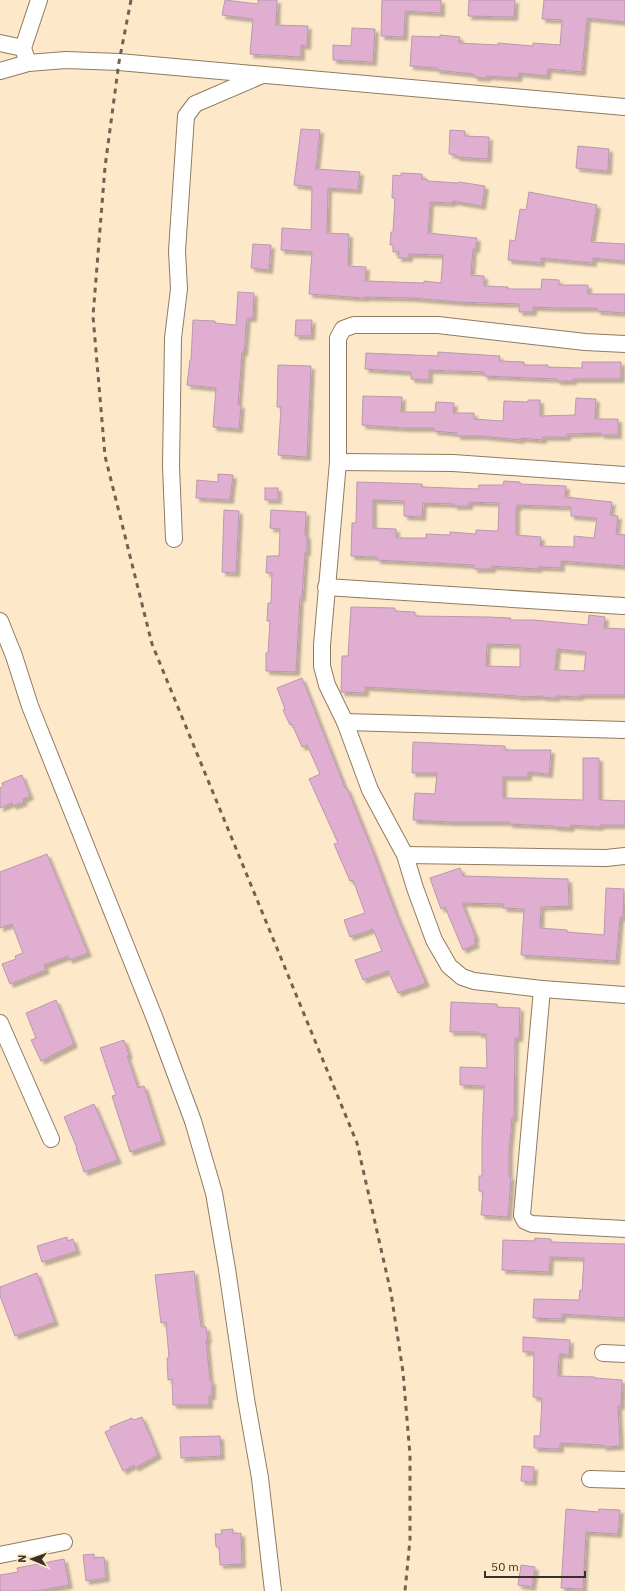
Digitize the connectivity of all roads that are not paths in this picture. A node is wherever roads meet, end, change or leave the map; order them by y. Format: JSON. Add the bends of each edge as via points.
{"nodes":[{"id":1,"x":39,"y":0,"type":"edge"},
{"id":2,"x":0,"y":43,"type":"edge"},
{"id":3,"x":23,"y":48,"type":"junction"},
{"id":4,"x":28,"y":64,"type":"junction"},
{"id":5,"x":0,"y":71,"type":"edge"},
{"id":6,"x":262,"y":75,"type":"junction"},
{"id":7,"x":625,"y":107,"type":"edge"},
{"id":8,"x":625,"y":344,"type":"edge"},
{"id":9,"x":338,"y":462,"type":"junction"},
{"id":10,"x":625,"y":475,"type":"edge"},
{"id":11,"x":174,"y":538,"type":"dead end"},
{"id":12,"x":326,"y":587,"type":"junction"},
{"id":13,"x":623,"y":606,"type":"dead end"},
{"id":14,"x":0,"y":621,"type":"edge"},
{"id":15,"x":345,"y":722,"type":"junction"},
{"id":16,"x":625,"y":730,"type":"edge"},
{"id":17,"x":405,"y":856,"type":"junction"},
{"id":18,"x":625,"y":856,"type":"edge"},
{"id":19,"x":542,"y":989,"type":"junction"},
{"id":20,"x":625,"y":995,"type":"edge"},
{"id":21,"x":0,"y":1023,"type":"edge"},
{"id":22,"x":51,"y":1139,"type":"dead end"},
{"id":23,"x":625,"y":1229,"type":"edge"},
{"id":24,"x":603,"y":1353,"type":"dead end"},
{"id":25,"x":625,"y":1354,"type":"edge"},
{"id":26,"x":590,"y":1479,"type":"dead end"},
{"id":27,"x":625,"y":1480,"type":"edge"},
{"id":28,"x":64,"y":1542,"type":"dead end"},
{"id":29,"x":0,"y":1555,"type":"edge"},
{"id":30,"x":273,"y":1591,"type":"edge"}],
"edges":[{"from":1,"to":3,"type":"street"},
{"from":2,"to":3,"type":"street"},
{"from":3,"to":4,"type":"street"},
{"from":4,"to":5,"type":"street"},
{"from":4,"to":6,"type":"street","via":[[66,60],[119,62]]},
{"from":6,"to":7,"type":"street"},
{"from":6,"to":11,"type":"street","via":[[195,104],[186,116],[177,250],[179,289],[173,338],[171,466]]},
{"from":8,"to":9,"type":"street","via":[[585,342],[438,325],[354,325],[344,329],[338,338]]},
{"from":9,"to":10,"type":"street","via":[[453,463]]},
{"from":9,"to":12,"type":"street"},
{"from":12,"to":13,"type":"street"},
{"from":12,"to":15,"type":"street","via":[[322,666],[327,685]]},
{"from":14,"to":30,"type":"street","via":[[30,706],[156,1019],[193,1121],[214,1193],[260,1478]]},
{"from":15,"to":16,"type":"street"},
{"from":15,"to":17,"type":"street","via":[[370,790]]},
{"from":17,"to":18,"type":"street"},
{"from":17,"to":19,"type":"street","via":[[434,940],[448,966],[474,981]]},
{"from":19,"to":20,"type":"street"},
{"from":19,"to":23,"type":"street","via":[[522,1215],[525,1221],[532,1224]]},
{"from":21,"to":22,"type":"street"},
{"from":24,"to":25,"type":"street"},
{"from":26,"to":27,"type":"street"},
{"from":28,"to":29,"type":"street"}]}
